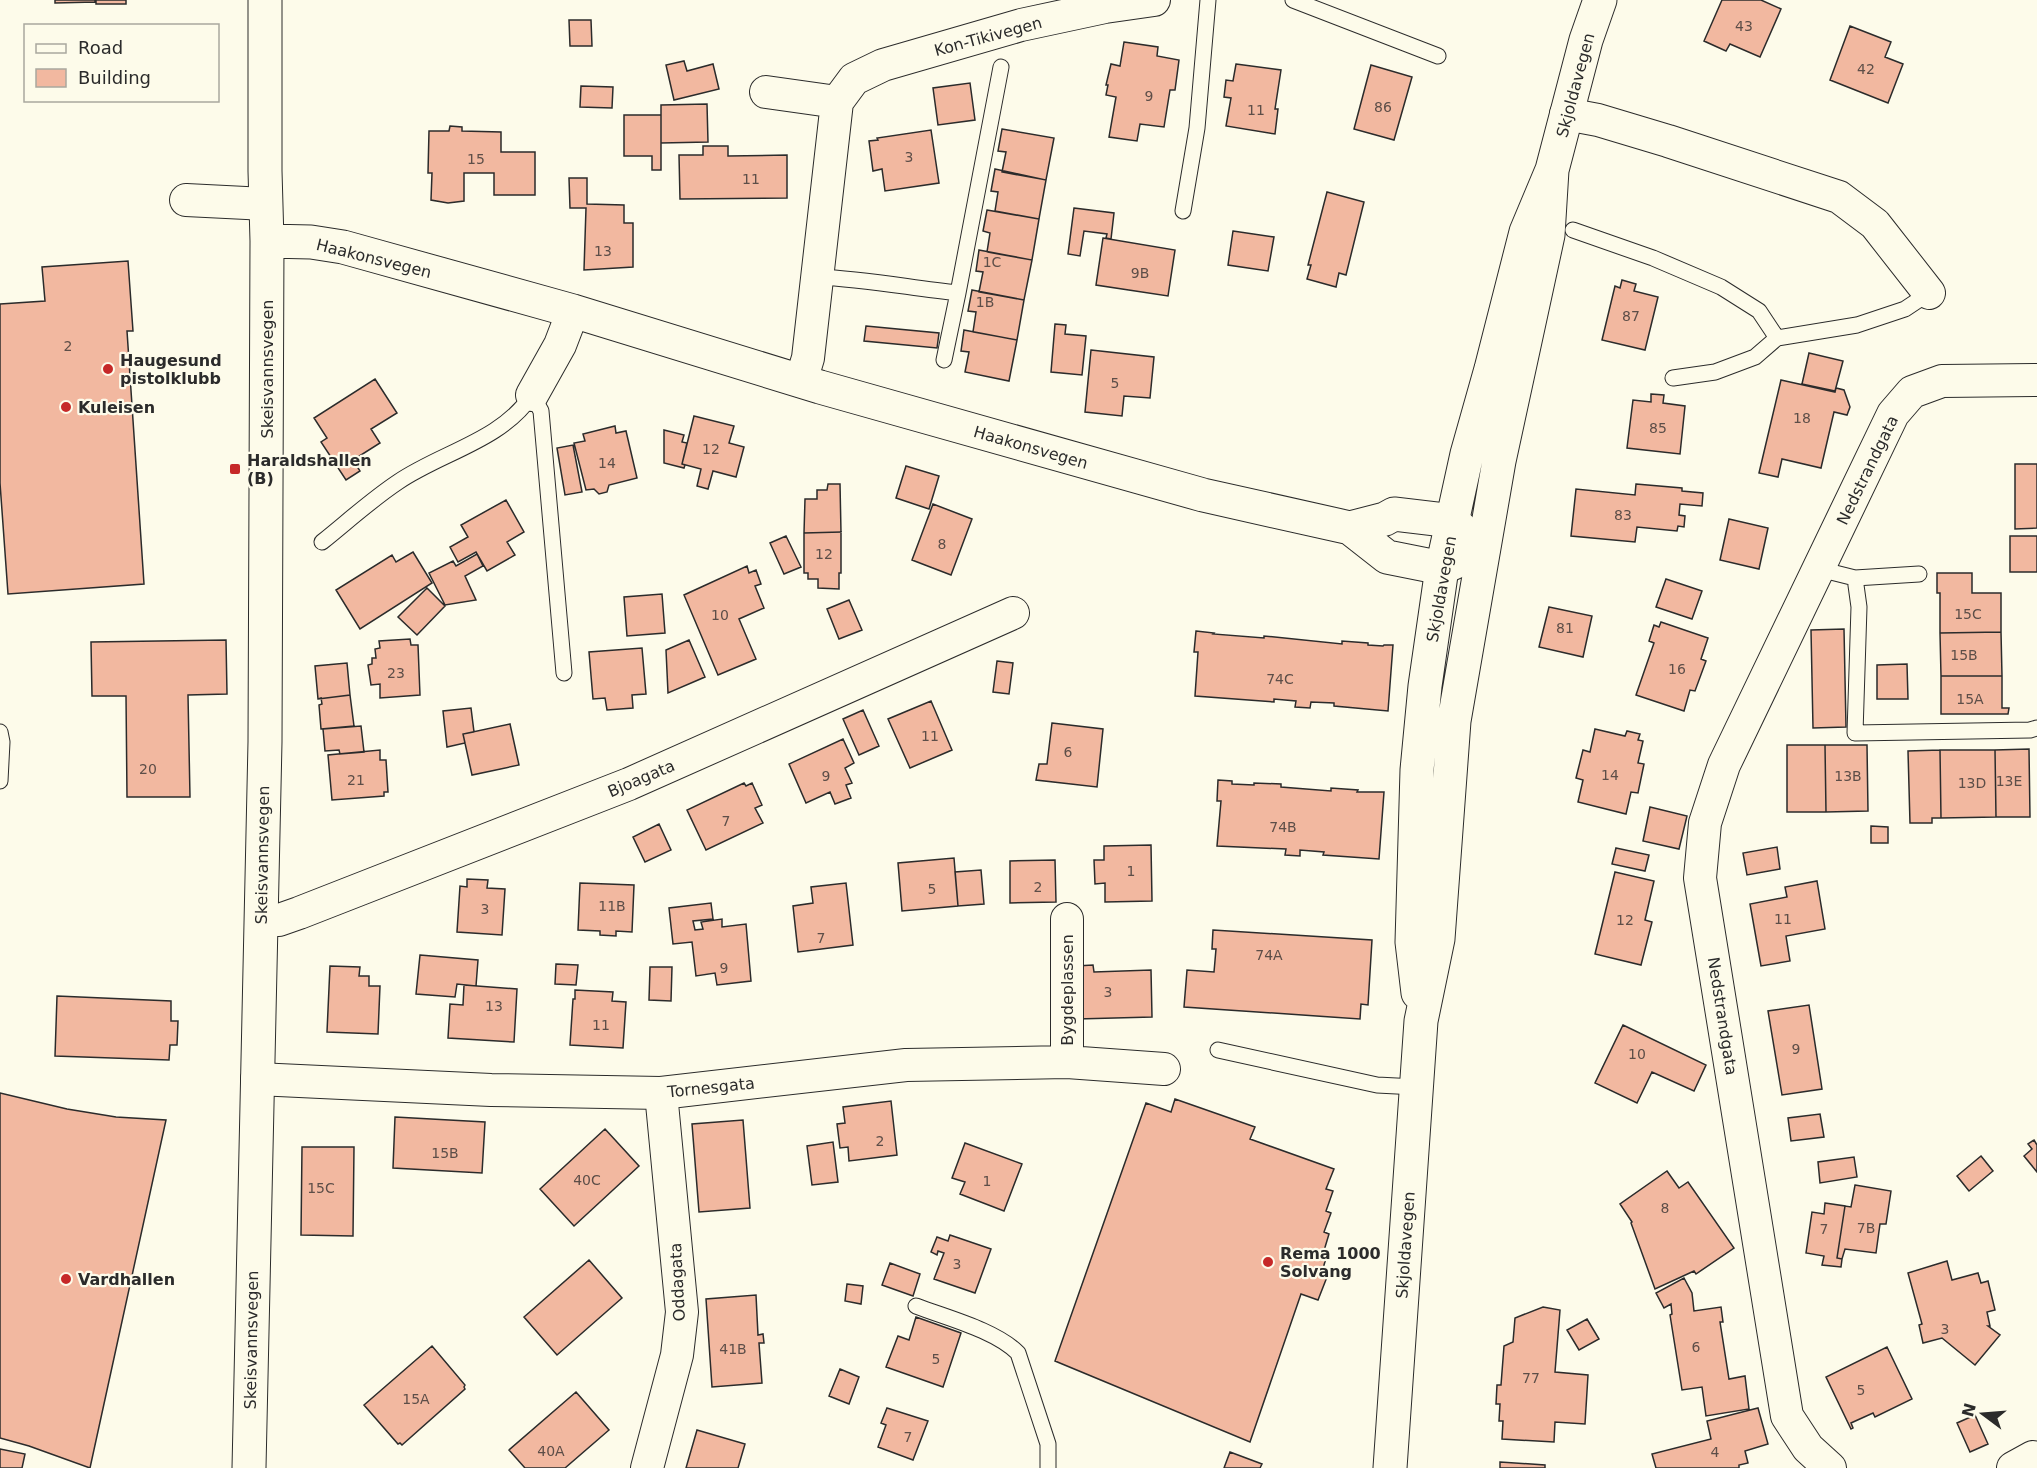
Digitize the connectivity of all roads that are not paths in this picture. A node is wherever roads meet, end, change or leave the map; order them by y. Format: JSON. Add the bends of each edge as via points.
{"nodes":[{"id":1,"x":265,"y":0,"type":"edge"},
{"id":2,"x":1154,"y":0,"type":"edge"},
{"id":3,"x":1208,"y":0,"type":"edge"},
{"id":4,"x":1293,"y":0,"type":"edge"},
{"id":5,"x":1600,"y":0,"type":"edge"},
{"id":6,"x":1438,"y":56,"type":"dead end"},
{"id":7,"x":1000,"y":67,"type":"dead end"},
{"id":8,"x":766,"y":92,"type":"dead end"},
{"id":9,"x":837,"y":102,"type":"junction"},
{"id":10,"x":1566,"y":114,"type":"junction"},
{"id":11,"x":1552,"y":170,"type":"junction"},
{"id":12,"x":186,"y":200,"type":"dead end"},
{"id":13,"x":265,"y":204,"type":"junction"},
{"id":14,"x":1183,"y":211,"type":"dead end"},
{"id":15,"x":1573,"y":230,"type":"dead end"},
{"id":16,"x":267,"y":241,"type":"junction"},
{"id":17,"x":818,"y":277,"type":"junction"},
{"id":18,"x":958,"y":292,"type":"junction"},
{"id":19,"x":1929,"y":293,"type":"joint"},
{"id":20,"x":573,"y":311,"type":"junction"},
{"id":21,"x":1777,"y":338,"type":"junction"},
{"id":22,"x":944,"y":360,"type":"dead end"},
{"id":23,"x":1673,"y":378,"type":"dead end"},
{"id":24,"x":2037,"y":380,"type":"edge"},
{"id":25,"x":801,"y":381,"type":"junction"},
{"id":26,"x":532,"y":395,"type":"junction"},
{"id":27,"x":1453,"y":521,"type":"junction"},
{"id":28,"x":1350,"y":528,"type":"junction"},
{"id":29,"x":322,"y":542,"type":"dead end"},
{"id":30,"x":1483,"y":550,"type":"junction"},
{"id":31,"x":1442,"y":568,"type":"junction"},
{"id":32,"x":1819,"y":569,"type":"junction"},
{"id":33,"x":1918,"y":574,"type":"dead end"},
{"id":34,"x":1855,"y":578,"type":"junction"},
{"id":35,"x":1013,"y":613,"type":"dead end"},
{"id":36,"x":564,"y":672,"type":"dead end"},
{"id":37,"x":2037,"y":728,"type":"edge"},
{"id":38,"x":0,"y":732,"type":"edge"},
{"id":39,"x":0,"y":781,"type":"edge"},
{"id":40,"x":1067,"y":919,"type":"dead end"},
{"id":41,"x":261,"y":920,"type":"junction"},
{"id":42,"x":1421,"y":1021,"type":"junction"},
{"id":43,"x":1218,"y":1050,"type":"dead end"},
{"id":44,"x":1067,"y":1062,"type":"junction"},
{"id":45,"x":1164,"y":1069,"type":"dead end"},
{"id":46,"x":257,"y":1079,"type":"junction"},
{"id":47,"x":1416,"y":1087,"type":"junction"},
{"id":48,"x":661,"y":1093,"type":"junction"},
{"id":49,"x":916,"y":1306,"type":"dead end"},
{"id":50,"x":249,"y":1468,"type":"edge"},
{"id":51,"x":647,"y":1468,"type":"edge"},
{"id":52,"x":1048,"y":1468,"type":"edge"},
{"id":53,"x":1390,"y":1468,"type":"edge"},
{"id":54,"x":1830,"y":1468,"type":"edge"}],
"edges":[{"from":1,"to":13,"type":"street"},
{"from":2,"to":9,"type":"street","name":"Kon-Tikivegen","via":[[1022,25],[883,65],[854,79]]},
{"from":3,"to":14,"type":"lane","via":[[1197,128]]},
{"from":4,"to":6,"type":"lane"},
{"from":5,"to":10,"type":"street","name":"Skjoldavegen"},
{"from":7,"to":18,"type":"lane","name":"Kon-Tikivegen"},
{"from":8,"to":9,"type":"street"},
{"from":9,"to":17,"type":"street"},
{"from":10,"to":11,"type":"street","name":"Skjoldavegen"},
{"from":10,"to":19,"type":"street","via":[[1668,141],[1839,197],[1875,224]]},
{"from":11,"to":27,"type":"street","name":"Skjoldavegen","via":[[1526,232]]},
{"from":11,"to":30,"type":"street","name":"Skjoldavegen","via":[[1548,236]]},
{"from":12,"to":13,"type":"street"},
{"from":13,"to":16,"type":"street"},
{"from":15,"to":21,"type":"lane","via":[[1721,286],[1760,311]]},
{"from":16,"to":20,"type":"street","name":"Haakonsvegen","via":[[343,247]]},
{"from":16,"to":41,"type":"street","name":"Skeisvannsvegen","via":[[266,714]]},
{"from":17,"to":18,"type":"lane"},
{"from":17,"to":25,"type":"street","via":[[808,358]]},
{"from":18,"to":22,"type":"lane","name":"Kon-Tikivegen"},
{"from":19,"to":21,"type":"lane","via":[[1905,309],[1857,325]]},
{"from":20,"to":25,"type":"street","name":"Haakonsvegen"},
{"from":20,"to":26,"type":"street","via":[[560,345]]},
{"from":21,"to":23,"type":"lane","via":[[1755,357],[1714,372]]},
{"from":24,"to":32,"type":"street","name":"Nedstrandgata","via":[[1942,381],[1912,392],[1893,414]]},
{"from":25,"to":28,"type":"street","name":"Haakonsvegen","via":[[1203,495]]},
{"from":26,"to":29,"type":"lane","via":[[525,406],[493,432],[398,482]]},
{"from":26,"to":36,"type":"lane","via":[[541,411]]},
{"from":27,"to":28,"type":"street","name":"Haakonsvegen","via":[[1394,514]]},
{"from":27,"to":30,"type":"street"},
{"from":27,"to":31,"type":"street","name":"Skjoldavegen"},
{"from":28,"to":31,"type":"street","via":[[1387,557]]},
{"from":30,"to":31,"type":"street"},
{"from":30,"to":42,"type":"street","name":"Skjoldavegen","via":[[1454,722],[1438,939]]},
{"from":31,"to":42,"type":"street","name":"Skjoldavegen","via":[[1417,770],[1412,942]]},
{"from":32,"to":34,"type":"lane"},
{"from":32,"to":54,"type":"street","name":"Nedstrandgata","via":[[1724,765],[1705,823],[1700,878],[1787,1416],[1808,1448]]},
{"from":33,"to":34,"type":"lane"},
{"from":34,"to":37,"type":"lane","via":[[1859,608],[1855,733]]},
{"from":35,"to":41,"type":"street","name":"Bjoagata","via":[[629,784],[300,913],[279,920]]},
{"from":38,"to":39,"type":"lane"},
{"from":40,"to":44,"type":"street","name":"Bygdeplassen"},
{"from":41,"to":46,"type":"street","name":"Skeisvannsvegen"},
{"from":42,"to":47,"type":"street","name":"Skjoldavegen"},
{"from":43,"to":47,"type":"lane","via":[[1377,1085]]},
{"from":44,"to":45,"type":"street","name":"Tornesgata"},
{"from":44,"to":48,"type":"street","name":"Tornesgata","via":[[906,1065]]},
{"from":46,"to":48,"type":"street","name":"Tornesgata"},
{"from":46,"to":50,"type":"street","name":"Skeisvannsvegen"},
{"from":47,"to":53,"type":"street","name":"Skjoldavegen"},
{"from":48,"to":51,"type":"street","name":"Oddagata","via":[[682,1312],[677,1355]]},
{"from":49,"to":52,"type":"lane","via":[[993,1335],[1018,1353],[1048,1444]]}]}
